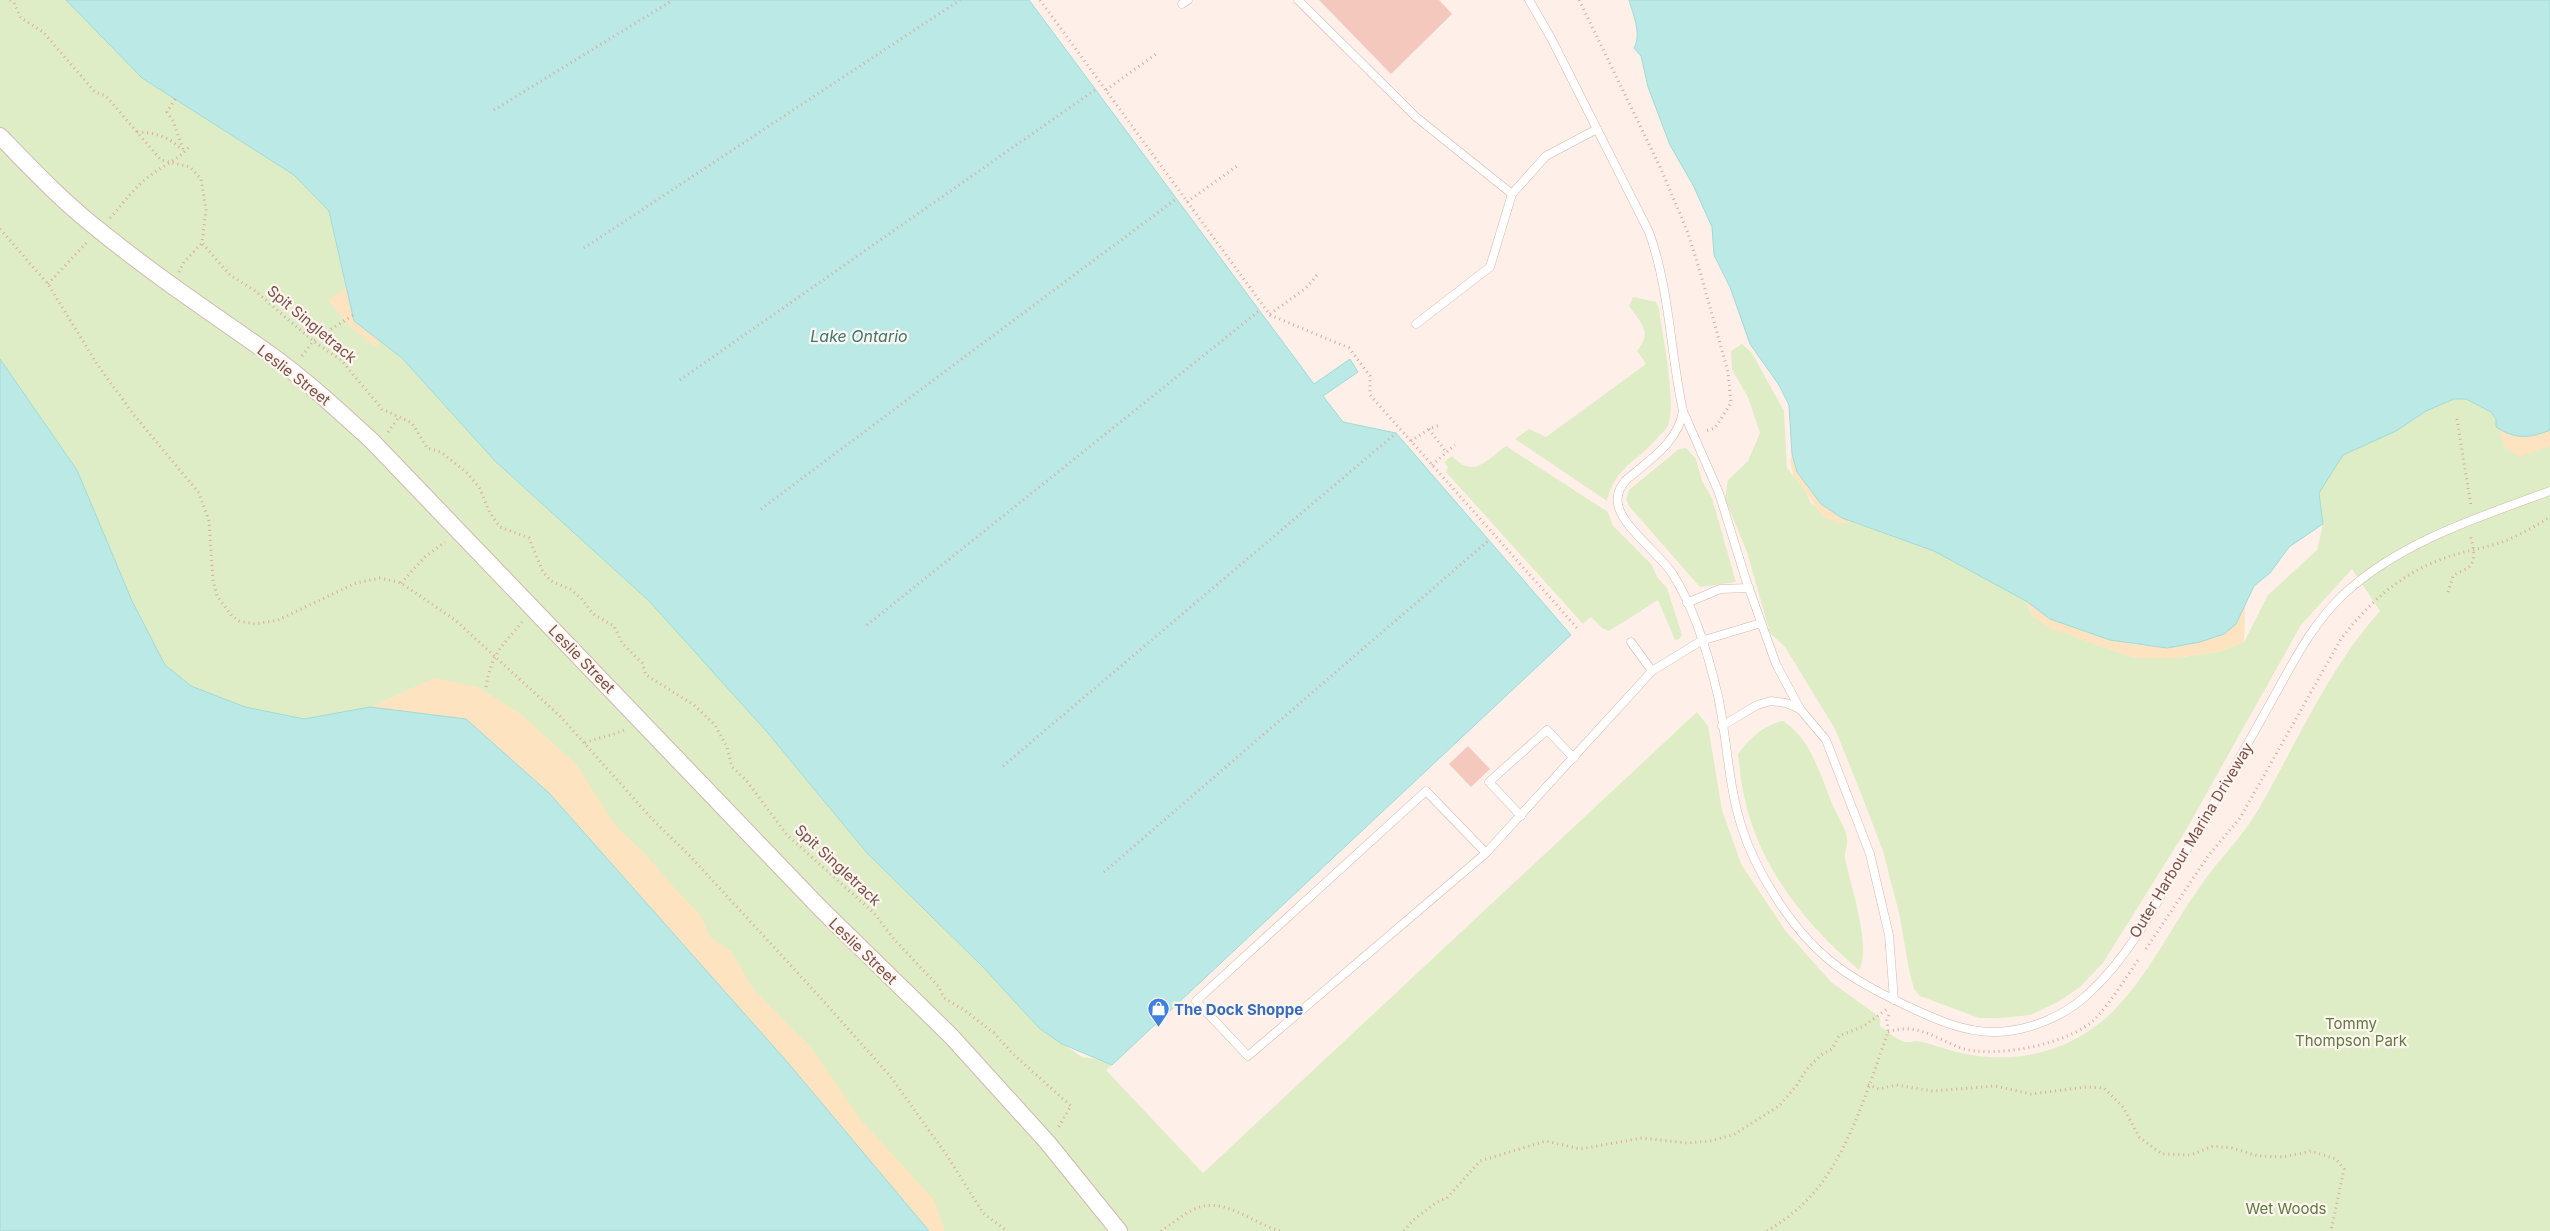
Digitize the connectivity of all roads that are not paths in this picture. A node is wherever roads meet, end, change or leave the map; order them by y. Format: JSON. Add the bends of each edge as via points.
{"nodes":[{"id":1,"x":1298,"y":0,"type":"edge"},
{"id":2,"x":1529,"y":0,"type":"edge"},
{"id":3,"x":1597,"y":129,"type":"junction"},
{"id":4,"x":0,"y":136,"type":"edge"},
{"id":5,"x":1512,"y":194,"type":"junction"},
{"id":6,"x":1416,"y":324,"type":"dead end"},
{"id":7,"x":1683,"y":411,"type":"junction"},
{"id":8,"x":2550,"y":491,"type":"edge"},
{"id":9,"x":1749,"y":588,"type":"junction"},
{"id":10,"x":1687,"y":602,"type":"junction"},
{"id":11,"x":1761,"y":623,"type":"junction"},
{"id":12,"x":1701,"y":641,"type":"junction"},
{"id":13,"x":1631,"y":642,"type":"dead end"},
{"id":14,"x":1652,"y":671,"type":"junction"},
{"id":15,"x":1800,"y":708,"type":"junction"},
{"id":16,"x":1722,"y":726,"type":"junction"},
{"id":17,"x":1574,"y":758,"type":"junction"},
{"id":18,"x":1521,"y":816,"type":"junction"},
{"id":19,"x":1486,"y":853,"type":"junction"},
{"id":20,"x":1893,"y":1003,"type":"junction"},
{"id":21,"x":1119,"y":1231,"type":"edge"}],
"edges":[{"from":1,"to":5,"type":"lane","via":[[1416,117]]},
{"from":2,"to":3,"type":"lane"},
{"from":3,"to":5,"type":"lane","via":[[1546,156]]},
{"from":3,"to":7,"type":"lane","via":[[1649,232],[1658,258]]},
{"from":4,"to":21,"type":"street","name":"Leslie Street","via":[[98,230],[272,356],[372,441],[820,908],[951,1036],[1048,1143]]},
{"from":5,"to":6,"type":"lane","via":[[1490,268]]},
{"from":7,"to":9,"type":"lane","via":[[1719,493]]},
{"from":7,"to":10,"type":"lane","name":"Outer Harbour Marina Driveway","via":[[1675,436],[1626,480],[1617,495],[1620,513],[1670,570]]},
{"from":8,"to":20,"type":"lane","name":"Outer Harbour Marina Driveway","via":[[2467,522],[2398,555],[2344,594],[2318,622],[2298,649],[2275,696],[2146,922],[2110,970],[2085,996],[2057,1016],[2026,1027],[1994,1032],[1941,1021]]},
{"from":9,"to":10,"type":"lane","via":[[1720,589]]},
{"from":9,"to":11,"type":"lane"},
{"from":10,"to":12,"type":"lane","name":"Outer Harbour Marina Driveway"},
{"from":11,"to":12,"type":"lane"},
{"from":11,"to":15,"type":"lane","via":[[1776,664]]},
{"from":12,"to":14,"type":"lane"},
{"from":12,"to":16,"type":"lane","name":"Outer Harbour Marina Driveway","via":[[1718,698]]},
{"from":13,"to":14,"type":"lane"},
{"from":14,"to":17,"type":"lane"},
{"from":15,"to":16,"type":"lane","via":[[1786,702],[1771,701],[1757,705]]},
{"from":15,"to":20,"type":"lane","via":[[1826,740],[1870,854],[1889,935]]},
{"from":16,"to":20,"type":"lane","name":"Outer Harbour Marina Driveway","via":[[1740,824],[1769,890],[1826,957]]},
{"from":17,"to":18,"type":"lane"},
{"from":17,"to":18,"type":"lane","via":[[1546,730],[1489,782]]},
{"from":18,"to":19,"type":"lane"},
{"from":19,"to":19,"type":"lane","via":[[1248,1056],[1196,1001],[1426,791]]}]}
